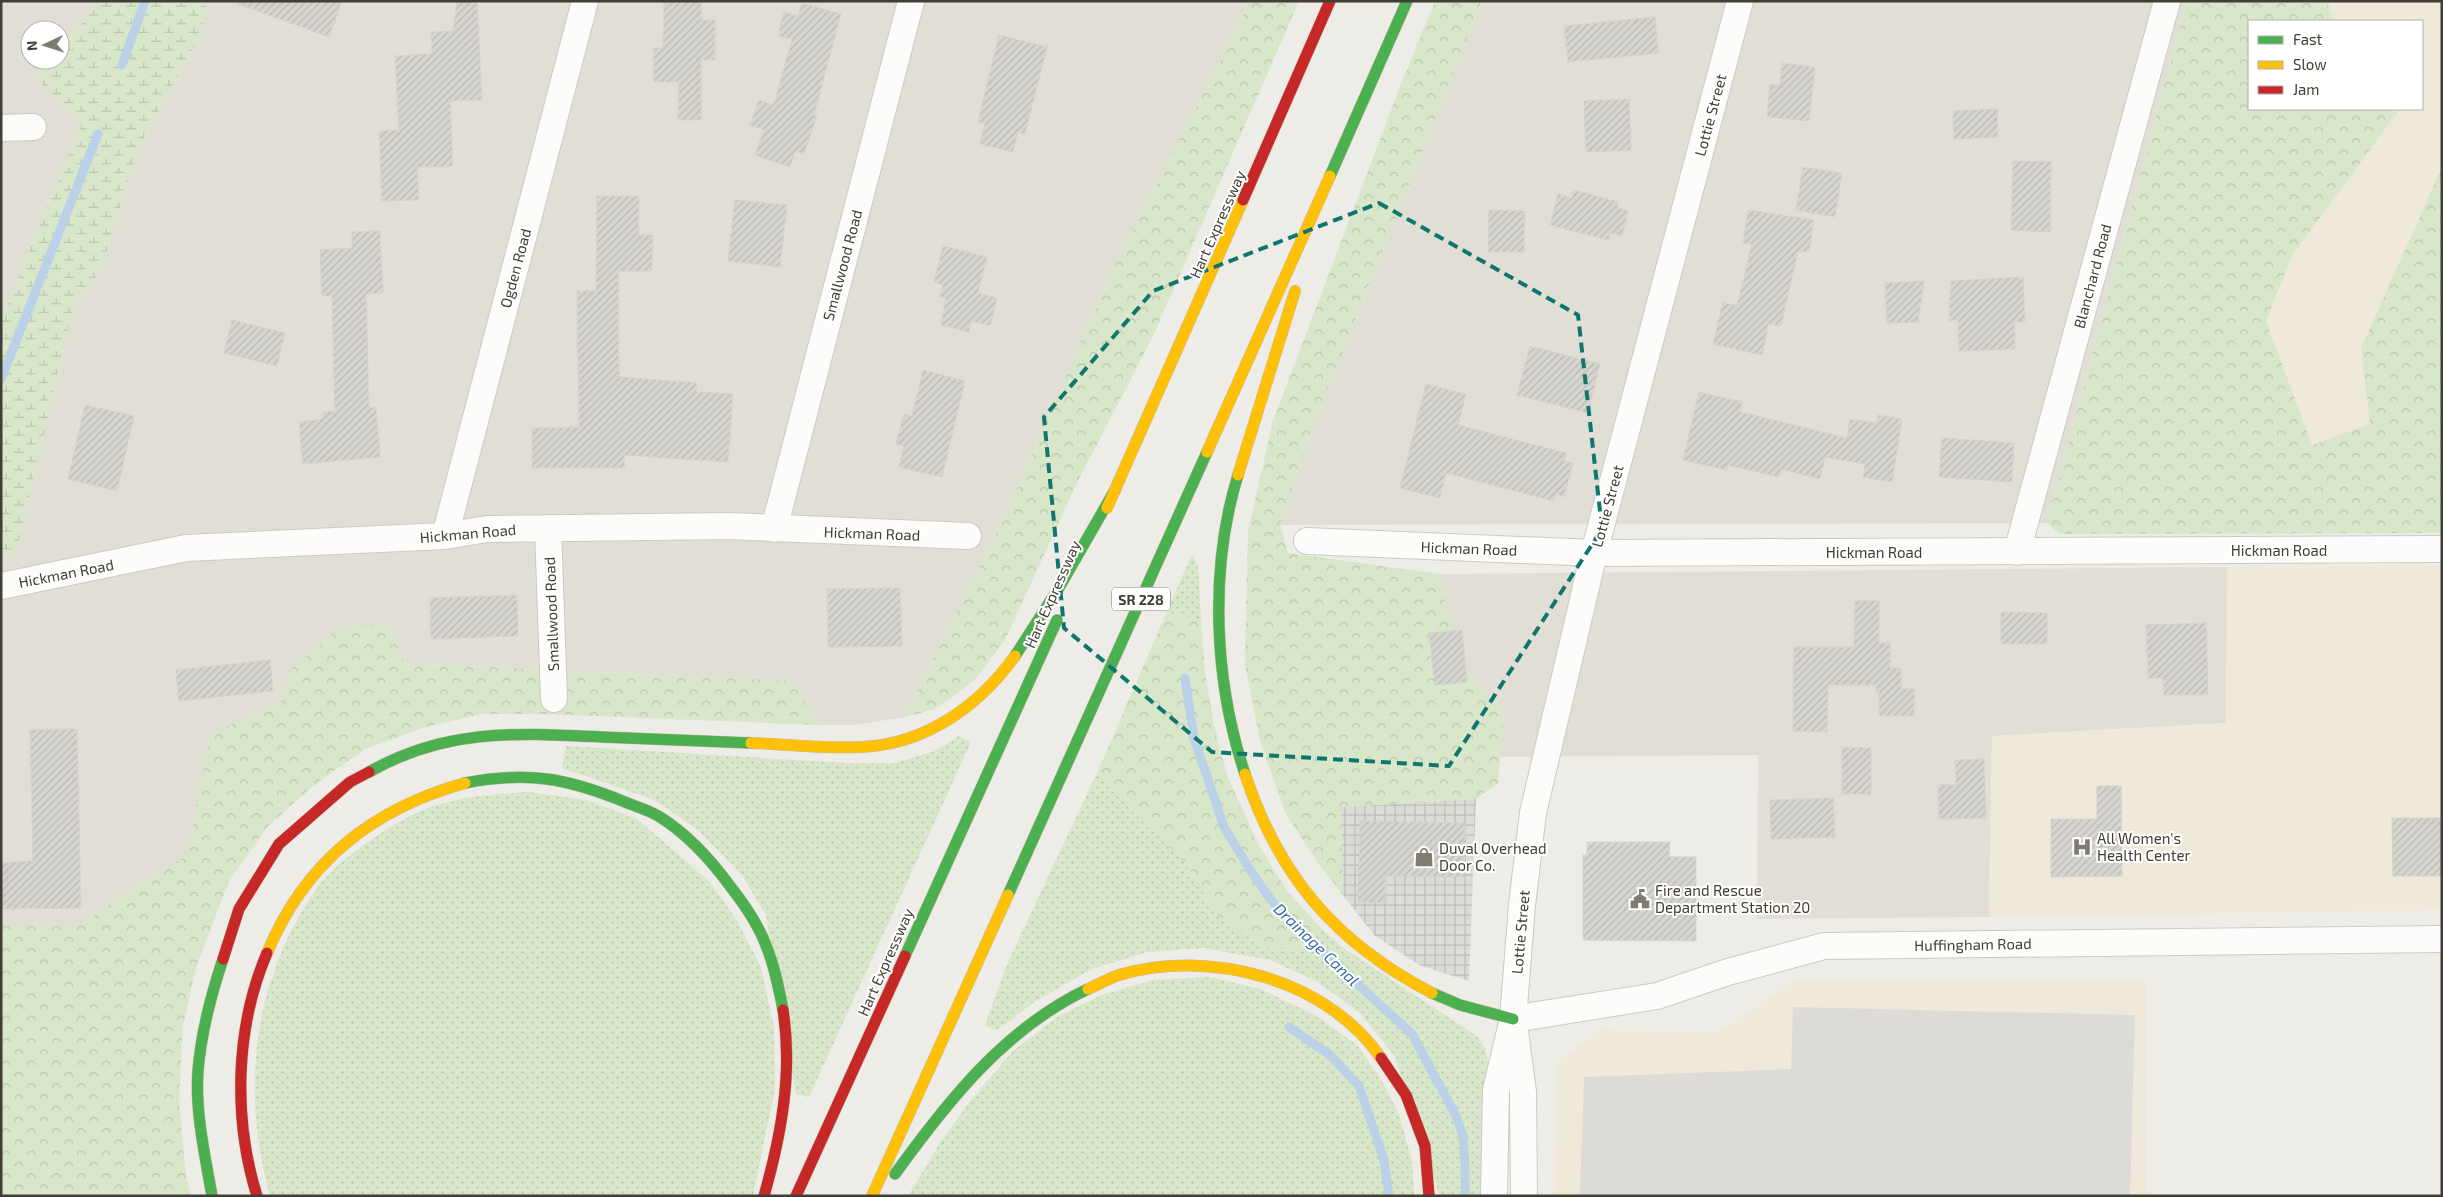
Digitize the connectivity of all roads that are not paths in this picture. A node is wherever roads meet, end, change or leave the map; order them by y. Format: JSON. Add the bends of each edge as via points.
{"nodes":[{"id":1,"x":584,"y":1,"type":"edge"},
{"id":2,"x":911,"y":1,"type":"edge"},
{"id":3,"x":1330,"y":1,"type":"edge"},
{"id":4,"x":1407,"y":1,"type":"edge"},
{"id":5,"x":1740,"y":1,"type":"edge"},
{"id":6,"x":2167,"y":1,"type":"edge"},
{"id":7,"x":34,"y":127,"type":"dead end"},
{"id":8,"x":1,"y":128,"type":"edge"},
{"id":9,"x":1334,"y":167,"type":"junction"},
{"id":10,"x":1305,"y":260,"type":"dead end"},
{"id":11,"x":1299,"y":279,"type":"dead end"},
{"id":12,"x":1115,"y":490,"type":"junction"},
{"id":13,"x":548,"y":528,"type":"junction"},
{"id":14,"x":774,"y":529,"type":"junction"},
{"id":15,"x":445,"y":536,"type":"junction"},
{"id":16,"x":968,"y":536,"type":"dead end"},
{"id":17,"x":1307,"y":541,"type":"dead end"},
{"id":18,"x":2442,"y":550,"type":"edge"},
{"id":19,"x":1594,"y":552,"type":"junction"},
{"id":20,"x":2017,"y":552,"type":"junction"},
{"id":21,"x":1,"y":586,"type":"edge"},
{"id":22,"x":554,"y":699,"type":"dead end"},
{"id":23,"x":2442,"y":939,"type":"edge"},
{"id":24,"x":1513,"y":1019,"type":"junction"},
{"id":25,"x":212,"y":1196,"type":"edge"},
{"id":26,"x":257,"y":1196,"type":"edge"},
{"id":27,"x":764,"y":1196,"type":"edge"},
{"id":28,"x":796,"y":1196,"type":"edge"},
{"id":29,"x":872,"y":1196,"type":"edge"},
{"id":30,"x":879,"y":1196,"type":"edge"},
{"id":31,"x":1429,"y":1196,"type":"edge"},
{"id":32,"x":1494,"y":1196,"type":"edge"},
{"id":33,"x":1524,"y":1196,"type":"edge"}],
"edges":[{"from":1,"to":15,"type":"street","name":"Ogden Road"},
{"from":2,"to":14,"type":"street","name":"Smallwood Road"},
{"from":3,"to":12,"type":"highway","name":"Hart Expressway"},
{"from":4,"to":9,"type":"highway","number":"SR 228"},
{"from":5,"to":19,"type":"street","name":"Lottie Street"},
{"from":6,"to":20,"type":"street","name":"Blanchard Road"},
{"from":7,"to":8,"type":"street"},
{"from":9,"to":10,"type":"highway"},
{"from":9,"to":29,"type":"highway","number":"SR 228"},
{"from":11,"to":24,"type":"highway","via":[[1230,506],[1221,577],[1221,634],[1234,746],[1254,802],[1275,847],[1300,888],[1332,921],[1366,950],[1430,992],[1471,1009]]},
{"from":12,"to":25,"type":"highway","via":[[1029,638],[1004,672],[972,704],[939,725],[902,740],[864,747],[506,733],[471,736],[428,746],[389,760],[350,782],[279,844],[238,910],[210,998],[198,1071],[201,1134]]},
{"from":12,"to":28,"type":"highway","name":"Hart Expressway"},
{"from":13,"to":14,"type":"street","name":"Hickman Road","via":[[729,526]]},
{"from":13,"to":15,"type":"street","name":"Hickman Road","via":[[487,529]]},
{"from":13,"to":22,"type":"street","name":"Smallwood Road"},
{"from":14,"to":16,"type":"street","name":"Hickman Road"},
{"from":15,"to":21,"type":"street","name":"Hickman Road","via":[[186,548]]},
{"from":17,"to":19,"type":"street","name":"Hickman Road"},
{"from":18,"to":20,"type":"street","name":"Hickman Road"},
{"from":19,"to":20,"type":"street","name":"Hickman Road"},
{"from":19,"to":24,"type":"street","name":"Lottie Street","via":[[1533,813]]},
{"from":23,"to":24,"type":"street","name":"Huffingham Road","via":[[1824,946],[1728,972],[1657,996]]},
{"from":24,"to":32,"type":"street","name":"Lottie Street","via":[[1496,1090]]},
{"from":24,"to":33,"type":"street","name":"Lottie Street","via":[[1523,1092]]},
{"from":26,"to":27,"type":"highway","via":[[241,1124],[242,1062],[251,998],[270,943],[299,892],[332,853],[366,825],[411,800],[465,782],[528,776],[595,788],[662,818],[709,861],[744,902],[771,956],[786,1026],[786,1101]]},
{"from":30,"to":31,"type":"highway","via":[[929,1126],[977,1071],[1020,1032],[1063,1001],[1119,975],[1176,965],[1228,967],[1287,984],[1340,1014],[1376,1051],[1406,1095],[1426,1146]]}]}
